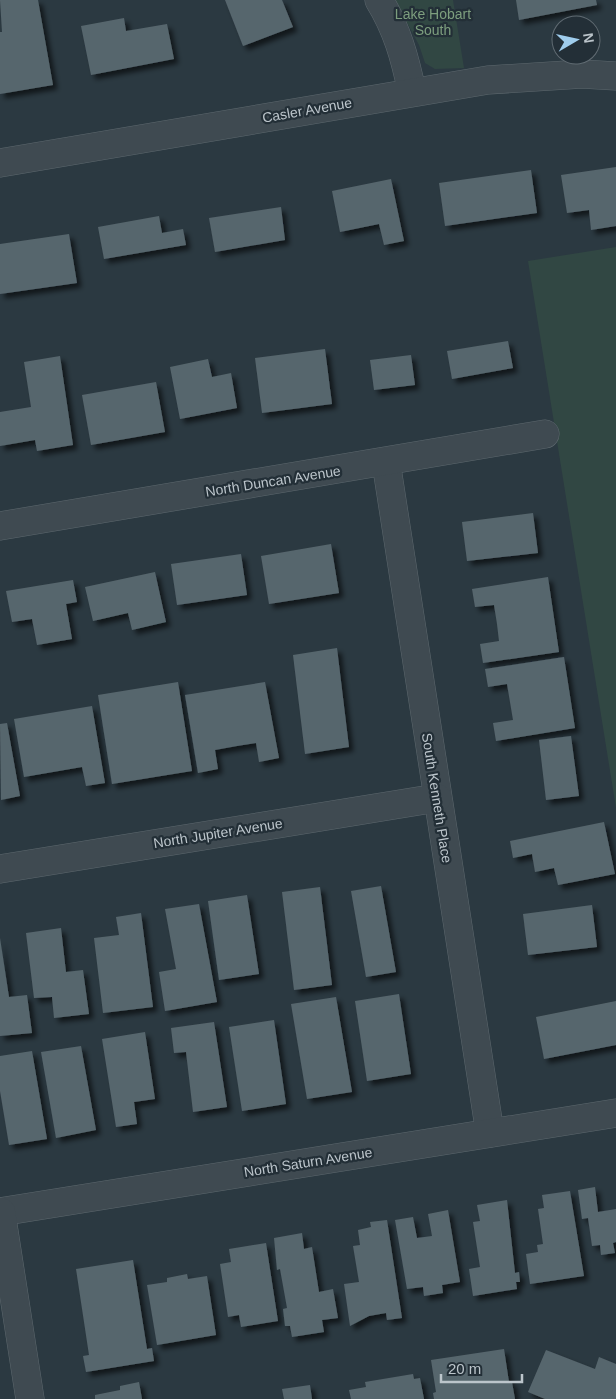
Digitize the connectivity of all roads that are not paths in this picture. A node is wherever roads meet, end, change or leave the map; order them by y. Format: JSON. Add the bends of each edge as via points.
{"nodes":[{"id":1,"x":379,"y":0,"type":"edge"},
{"id":2,"x":616,"y":76,"type":"edge"},
{"id":3,"x":412,"y":92,"type":"junction"},
{"id":4,"x":0,"y":163,"type":"edge"},
{"id":5,"x":546,"y":434,"type":"dead end"},
{"id":6,"x":386,"y":462,"type":"junction"},
{"id":7,"x":0,"y":526,"type":"edge"},
{"id":8,"x":437,"y":798,"type":"junction"},
{"id":9,"x":0,"y":869,"type":"edge"},
{"id":10,"x":616,"y":1113,"type":"edge"},
{"id":11,"x":490,"y":1133,"type":"junction"},
{"id":12,"x":0,"y":1212,"type":"edge"},
{"id":13,"x":30,"y":1399,"type":"edge"}],
"edges":[{"from":1,"to":3,"type":"street","via":[[393,24]]},
{"from":2,"to":3,"type":"street","name":"Casler Avenue","via":[[582,74],[488,80]]},
{"from":3,"to":4,"type":"street","name":"Casler Avenue"},
{"from":5,"to":6,"type":"street","name":"North Duncan Avenue"},
{"from":6,"to":7,"type":"street","name":"North Duncan Avenue"},
{"from":6,"to":8,"type":"street","name":"South Kenneth Place"},
{"from":8,"to":9,"type":"street","name":"North Jupiter Avenue"},
{"from":8,"to":11,"type":"street","name":"South Kenneth Place"},
{"from":10,"to":11,"type":"street","name":"North Saturn Avenue"},
{"from":11,"to":12,"type":"street","name":"North Saturn Avenue"},
{"from":12,"to":13,"type":"street"}]}
